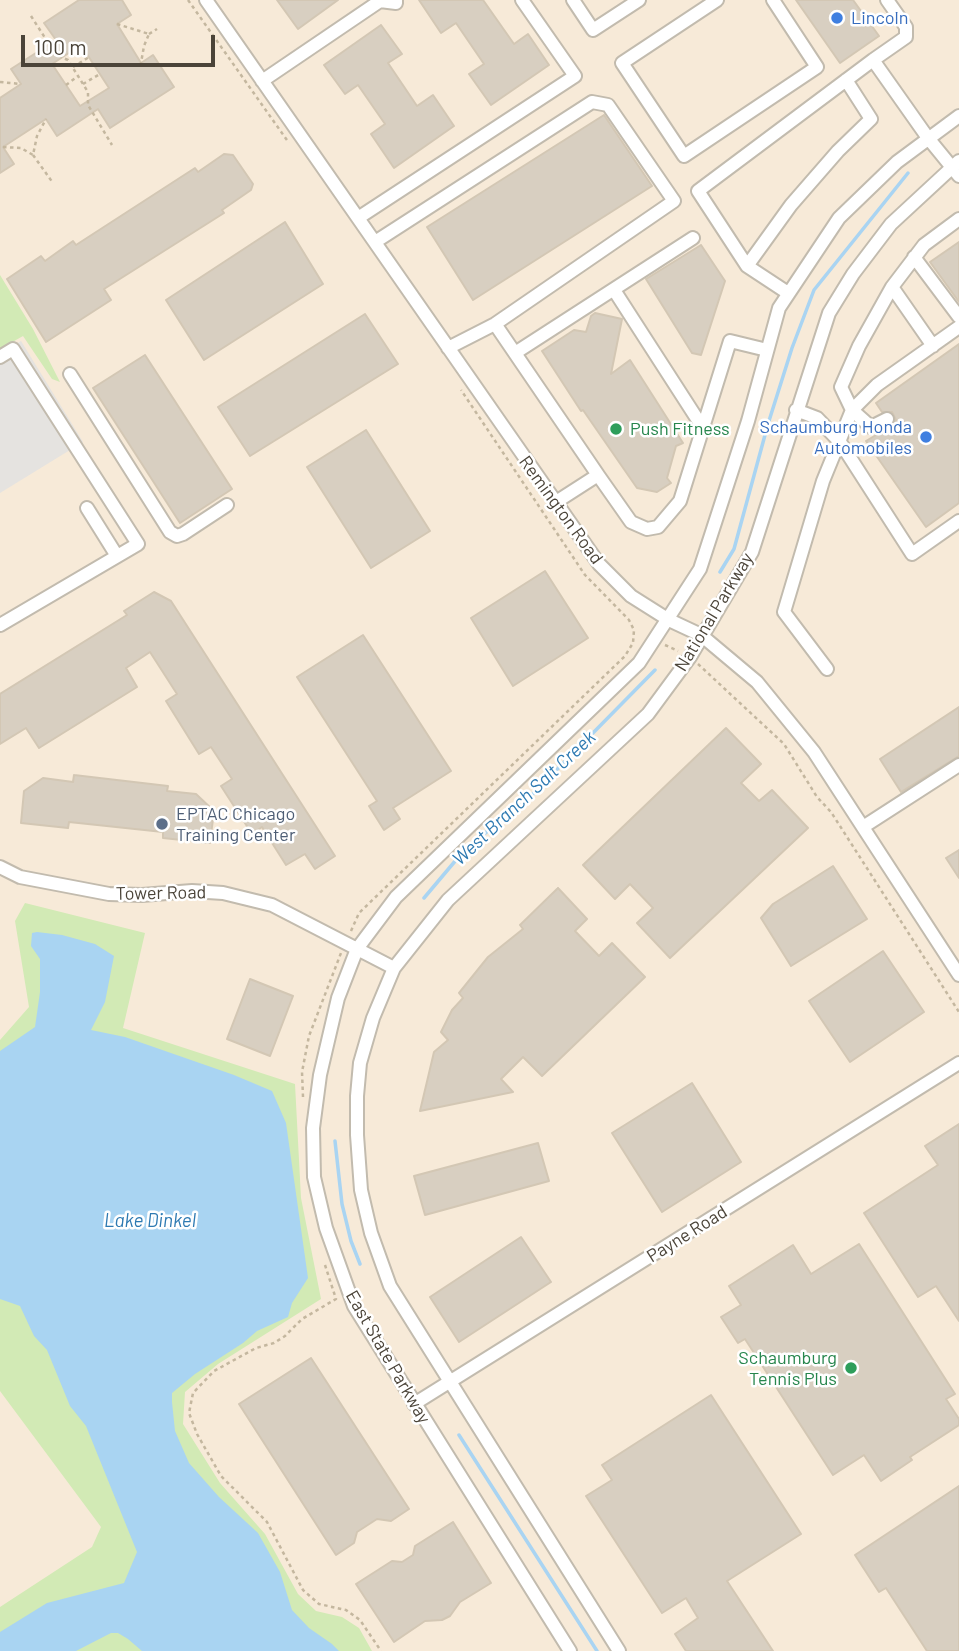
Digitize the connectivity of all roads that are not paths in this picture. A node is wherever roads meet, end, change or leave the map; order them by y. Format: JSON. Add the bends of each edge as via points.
{"nodes":[{"id":1,"x":206,"y":0,"type":"edge"},
{"id":2,"x":380,"y":0,"type":"edge"},
{"id":3,"x":396,"y":0,"type":"edge"},
{"id":4,"x":522,"y":0,"type":"edge"},
{"id":5,"x":573,"y":0,"type":"edge"},
{"id":6,"x":639,"y":0,"type":"edge"},
{"id":7,"x":717,"y":0,"type":"edge"},
{"id":8,"x":773,"y":0,"type":"edge"},
{"id":9,"x":887,"y":0,"type":"edge"},
{"id":10,"x":873,"y":60,"type":"junction"},
{"id":11,"x":262,"y":80,"type":"junction"},
{"id":12,"x":846,"y":80,"type":"junction"},
{"id":13,"x":959,"y":116,"type":"edge"},
{"id":14,"x":928,"y":138,"type":"junction"},
{"id":15,"x":956,"y":168,"type":"edge"},
{"id":16,"x":358,"y":218,"type":"junction"},
{"id":17,"x":959,"y":219,"type":"edge"},
{"id":18,"x":693,"y":238,"type":"dead end"},
{"id":19,"x":375,"y":242,"type":"junction"},
{"id":20,"x":914,"y":257,"type":"junction"},
{"id":21,"x":747,"y":265,"type":"junction"},
{"id":22,"x":892,"y":287,"type":"junction"},
{"id":23,"x":614,"y":290,"type":"junction"},
{"id":24,"x":788,"y":293,"type":"junction"},
{"id":25,"x":959,"y":317,"type":"edge"},
{"id":26,"x":495,"y":324,"type":"junction"},
{"id":27,"x":959,"y":327,"type":"edge"},
{"id":28,"x":933,"y":346,"type":"junction"},
{"id":29,"x":448,"y":348,"type":"junction"},
{"id":30,"x":767,"y":350,"type":"junction"},
{"id":31,"x":515,"y":353,"type":"junction"},
{"id":32,"x":0,"y":357,"type":"edge"},
{"id":33,"x":70,"y":374,"type":"dead end"},
{"id":34,"x":852,"y":410,"type":"junction"},
{"id":35,"x":796,"y":411,"type":"junction"},
{"id":36,"x":887,"y":419,"type":"dead end"},
{"id":37,"x":703,"y":428,"type":"junction"},
{"id":38,"x":840,"y":442,"type":"junction"},
{"id":39,"x":598,"y":474,"type":"junction"},
{"id":40,"x":556,"y":502,"type":"junction"},
{"id":41,"x":227,"y":505,"type":"dead end"},
{"id":42,"x":88,"y":508,"type":"dead end"},
{"id":43,"x":959,"y":521,"type":"edge"},
{"id":44,"x":117,"y":556,"type":"junction"},
{"id":45,"x":669,"y":620,"type":"junction"},
{"id":46,"x":0,"y":625,"type":"edge"},
{"id":47,"x":701,"y":635,"type":"junction"},
{"id":48,"x":827,"y":669,"type":"dead end"},
{"id":49,"x":959,"y":765,"type":"edge"},
{"id":50,"x":863,"y":827,"type":"junction"},
{"id":51,"x":0,"y":867,"type":"edge"},
{"id":52,"x":357,"y":949,"type":"junction"},
{"id":53,"x":394,"y":968,"type":"junction"},
{"id":54,"x":959,"y":975,"type":"edge"},
{"id":55,"x":959,"y":1063,"type":"edge"},
{"id":56,"x":449,"y":1383,"type":"junction"},
{"id":57,"x":414,"y":1404,"type":"junction"},
{"id":58,"x":570,"y":1651,"type":"edge"},
{"id":59,"x":619,"y":1651,"type":"edge"}],
"edges":[{"from":1,"to":11,"type":"street","name":"Remington Road"},
{"from":2,"to":3,"type":"street"},
{"from":2,"to":11,"type":"street"},
{"from":4,"to":16,"type":"street","via":[[575,76]]},
{"from":5,"to":6,"type":"street","via":[[593,30]]},
{"from":7,"to":8,"type":"street","via":[[622,63],[684,156],[817,67]]},
{"from":9,"to":10,"type":"street","via":[[906,27],[906,37]]},
{"from":10,"to":12,"type":"street"},
{"from":10,"to":14,"type":"street"},
{"from":11,"to":16,"type":"street","name":"Remington Road"},
{"from":12,"to":21,"type":"street","via":[[871,119],[791,205]]},
{"from":12,"to":21,"type":"street","via":[[698,191]]},
{"from":13,"to":14,"type":"street","name":"National Parkway"},
{"from":14,"to":15,"type":"street"},
{"from":14,"to":24,"type":"street","name":"National Parkway","via":[[839,218]]},
{"from":15,"to":35,"type":"street","name":"National Parkway","via":[[891,224],[853,274],[829,313]]},
{"from":16,"to":19,"type":"street","name":"Remington Road"},
{"from":17,"to":20,"type":"street"},
{"from":18,"to":23,"type":"street"},
{"from":19,"to":26,"type":"street","via":[[592,102],[608,105],[674,201]]},
{"from":19,"to":29,"type":"street","name":"Remington Road"},
{"from":20,"to":22,"type":"street"},
{"from":20,"to":25,"type":"street"},
{"from":21,"to":24,"type":"street"},
{"from":22,"to":28,"type":"street"},
{"from":22,"to":34,"type":"street","via":[[841,387]]},
{"from":23,"to":31,"type":"street"},
{"from":23,"to":37,"type":"street"},
{"from":24,"to":30,"type":"street","name":"National Parkway"},
{"from":26,"to":29,"type":"street"},
{"from":26,"to":31,"type":"street"},
{"from":27,"to":28,"type":"street"},
{"from":28,"to":34,"type":"street","via":[[877,385]]},
{"from":29,"to":40,"type":"street","name":"Remington Road"},
{"from":30,"to":37,"type":"street","via":[[730,341]]},
{"from":30,"to":45,"type":"street","name":"National Parkway","via":[[699,569]]},
{"from":31,"to":39,"type":"street"},
{"from":32,"to":44,"type":"street","via":[[13,349],[138,544]]},
{"from":33,"to":41,"type":"street","via":[[170,532],[183,534]]},
{"from":34,"to":36,"type":"street","via":[[871,427]]},
{"from":34,"to":38,"type":"street"},
{"from":35,"to":38,"type":"street","via":[[817,418]]},
{"from":35,"to":47,"type":"street","name":"National Parkway","via":[[752,552]]},
{"from":37,"to":39,"type":"street","via":[[680,501],[658,527],[648,529],[631,522]]},
{"from":38,"to":43,"type":"street","via":[[912,554]]},
{"from":38,"to":48,"type":"street","via":[[823,481],[784,612]]},
{"from":39,"to":40,"type":"street"},
{"from":40,"to":45,"type":"street","name":"Remington Road","via":[[599,564],[631,596]]},
{"from":42,"to":44,"type":"street"},
{"from":44,"to":46,"type":"street"},
{"from":45,"to":47,"type":"street","name":"Remington Road"},
{"from":45,"to":52,"type":"street","name":"National Parkway","via":[[639,663],[396,897]]},
{"from":47,"to":50,"type":"street","name":"Remington Road","via":[[757,682],[814,752]]},
{"from":47,"to":53,"type":"street","name":"National Parkway","via":[[648,714],[448,900]]},
{"from":49,"to":50,"type":"street"},
{"from":50,"to":54,"type":"street","name":"Remington Road"},
{"from":51,"to":52,"type":"street","name":"Tower Road","via":[[20,877],[109,894],[223,893],[272,905]]},
{"from":52,"to":53,"type":"street","name":"Tower Road"},
{"from":52,"to":57,"type":"street","name":"East State Parkway","via":[[338,999],[320,1075],[313,1128],[314,1177],[326,1228],[354,1306]]},
{"from":53,"to":56,"type":"street","via":[[360,1063],[357,1135],[361,1190],[390,1286]]},
{"from":55,"to":56,"type":"street","name":"Payne Road"},
{"from":56,"to":57,"type":"street","name":"Payne Road"},
{"from":56,"to":59,"type":"street"},
{"from":57,"to":58,"type":"street","name":"East State Parkway"}]}
